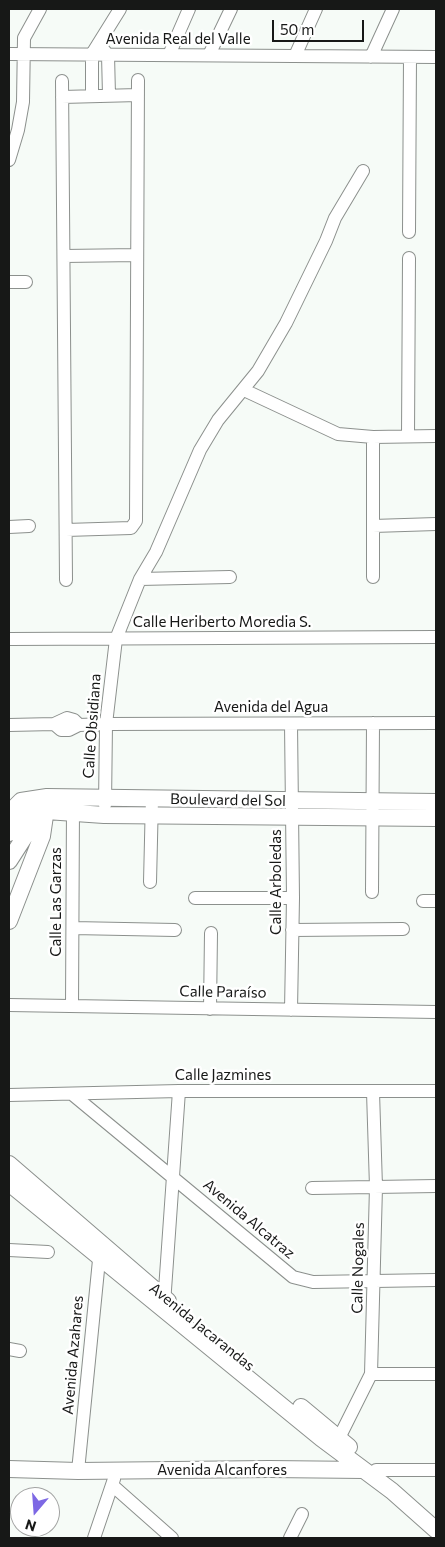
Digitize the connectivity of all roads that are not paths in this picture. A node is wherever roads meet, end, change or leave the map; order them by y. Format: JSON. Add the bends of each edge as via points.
{"nodes":[{"id":1,"x":40,"y":9,"type":"edge"},
{"id":2,"x":120,"y":9,"type":"edge"},
{"id":3,"x":189,"y":9,"type":"edge"},
{"id":4,"x":231,"y":9,"type":"edge"},
{"id":5,"x":316,"y":9,"type":"edge"},
{"id":6,"x":393,"y":9,"type":"edge"},
{"id":7,"x":99,"y":42,"type":"junction"},
{"id":8,"x":9,"y":54,"type":"edge"},
{"id":9,"x":22,"y":54,"type":"junction"},
{"id":10,"x":92,"y":54,"type":"junction"},
{"id":11,"x":108,"y":54,"type":"junction"},
{"id":12,"x":169,"y":55,"type":"junction"},
{"id":13,"x":209,"y":55,"type":"junction"},
{"id":14,"x":295,"y":56,"type":"junction"},
{"id":15,"x":371,"y":57,"type":"junction"},
{"id":16,"x":410,"y":57,"type":"junction"},
{"id":17,"x":436,"y":57,"type":"edge"},
{"id":18,"x":138,"y":80,"type":"dead end"},
{"id":19,"x":62,"y":81,"type":"dead end"},
{"id":20,"x":109,"y":95,"type":"junction"},
{"id":21,"x":138,"y":95,"type":"junction"},
{"id":22,"x":92,"y":96,"type":"junction"},
{"id":23,"x":62,"y":97,"type":"junction"},
{"id":24,"x":9,"y":160,"type":"edge"},
{"id":25,"x":363,"y":171,"type":"dead end"},
{"id":26,"x":409,"y":232,"type":"dead end"},
{"id":27,"x":64,"y":256,"type":"junction"},
{"id":28,"x":137,"y":256,"type":"junction"},
{"id":29,"x":409,"y":258,"type":"dead end"},
{"id":30,"x":9,"y":282,"type":"edge"},
{"id":31,"x":26,"y":282,"type":"dead end"},
{"id":32,"x":244,"y":390,"type":"junction"},
{"id":33,"x":408,"y":436,"type":"junction"},
{"id":34,"x":436,"y":436,"type":"edge"},
{"id":35,"x":372,"y":437,"type":"junction"},
{"id":36,"x":436,"y":524,"type":"edge"},
{"id":37,"x":29,"y":526,"type":"dead end"},
{"id":38,"x":373,"y":526,"type":"junction"},
{"id":39,"x":9,"y":527,"type":"edge"},
{"id":40,"x":66,"y":530,"type":"junction"},
{"id":41,"x":230,"y":577,"type":"dead end"},
{"id":42,"x":373,"y":577,"type":"dead end"},
{"id":43,"x":140,"y":579,"type":"junction"},
{"id":44,"x":66,"y":580,"type":"dead end"},
{"id":45,"x":436,"y":637,"type":"edge"},
{"id":46,"x":9,"y":638,"type":"edge"},
{"id":47,"x":116,"y":639,"type":"junction"},
{"id":48,"x":372,"y":722,"type":"junction"},
{"id":49,"x":436,"y":723,"type":"edge"},
{"id":50,"x":106,"y":724,"type":"junction"},
{"id":51,"x":291,"y":724,"type":"junction"},
{"id":52,"x":9,"y":725,"type":"edge"},
{"id":53,"x":105,"y":798,"type":"junction"},
{"id":54,"x":152,"y":798,"type":"junction"},
{"id":55,"x":221,"y":799,"type":"junction"},
{"id":56,"x":292,"y":801,"type":"junction"},
{"id":57,"x":436,"y":802,"type":"edge"},
{"id":58,"x":47,"y":804,"type":"junction"},
{"id":59,"x":73,"y":806,"type":"junction"},
{"id":60,"x":373,"y":810,"type":"junction"},
{"id":61,"x":9,"y":813,"type":"edge"},
{"id":62,"x":104,"y":815,"type":"junction"},
{"id":63,"x":152,"y":815,"type":"junction"},
{"id":64,"x":221,"y":816,"type":"junction"},
{"id":65,"x":292,"y":818,"type":"junction"},
{"id":66,"x":436,"y":818,"type":"edge"},
{"id":67,"x":9,"y":833,"type":"edge"},
{"id":68,"x":9,"y":861,"type":"edge"},
{"id":69,"x":150,"y":882,"type":"dead end"},
{"id":70,"x":372,"y":892,"type":"dead end"},
{"id":71,"x":195,"y":898,"type":"dead end"},
{"id":72,"x":293,"y":898,"type":"junction"},
{"id":73,"x":10,"y":914,"type":"edge"},
{"id":74,"x":73,"y":928,"type":"junction"},
{"id":75,"x":403,"y":929,"type":"dead end"},
{"id":76,"x":175,"y":930,"type":"dead end"},
{"id":77,"x":292,"y":930,"type":"junction"},
{"id":78,"x":211,"y":933,"type":"dead end"},
{"id":79,"x":9,"y":1006,"type":"edge"},
{"id":80,"x":72,"y":1006,"type":"junction"},
{"id":81,"x":210,"y":1009,"type":"junction"},
{"id":82,"x":291,"y":1010,"type":"junction"},
{"id":83,"x":436,"y":1012,"type":"edge"},
{"id":84,"x":179,"y":1091,"type":"junction"},
{"id":85,"x":373,"y":1092,"type":"junction"},
{"id":86,"x":436,"y":1092,"type":"edge"},
{"id":87,"x":72,"y":1094,"type":"junction"},
{"id":88,"x":9,"y":1095,"type":"edge"},
{"id":89,"x":9,"y":1164,"type":"edge"},
{"id":90,"x":174,"y":1178,"type":"junction"},
{"id":91,"x":9,"y":1183,"type":"edge"},
{"id":92,"x":436,"y":1186,"type":"edge"},
{"id":93,"x":376,"y":1187,"type":"junction"},
{"id":94,"x":312,"y":1188,"type":"dead end"},
{"id":95,"x":100,"y":1249,"type":"junction"},
{"id":96,"x":9,"y":1250,"type":"edge"},
{"id":97,"x":48,"y":1252,"type":"dead end"},
{"id":98,"x":375,"y":1279,"type":"junction"},
{"id":99,"x":436,"y":1280,"type":"edge"},
{"id":100,"x":164,"y":1304,"type":"junction"},
{"id":101,"x":371,"y":1374,"type":"junction"},
{"id":102,"x":436,"y":1374,"type":"edge"},
{"id":103,"x":336,"y":1443,"type":"junction"},
{"id":104,"x":9,"y":1469,"type":"edge"},
{"id":105,"x":369,"y":1470,"type":"junction"},
{"id":106,"x":436,"y":1470,"type":"edge"},
{"id":107,"x":78,"y":1471,"type":"junction"},
{"id":108,"x":115,"y":1478,"type":"junction"},
{"id":109,"x":302,"y":1514,"type":"dead end"},
{"id":110,"x":436,"y":1530,"type":"edge"},
{"id":111,"x":94,"y":1538,"type":"edge"},
{"id":112,"x":172,"y":1538,"type":"edge"},
{"id":113,"x":290,"y":1538,"type":"edge"}],
"edges":[{"from":1,"to":9,"type":"street","via":[[24,38]]},
{"from":2,"to":7,"type":"street"},
{"from":3,"to":12,"type":"street"},
{"from":4,"to":13,"type":"street"},
{"from":5,"to":14,"type":"street"},
{"from":6,"to":15,"type":"street"},
{"from":7,"to":10,"type":"street"},
{"from":7,"to":11,"type":"street"},
{"from":8,"to":9,"type":"street","name":"Avenida Real del Valle"},
{"from":9,"to":10,"type":"street","name":"Avenida Real del Valle"},
{"from":9,"to":24,"type":"street","via":[[23,102]]},
{"from":10,"to":11,"type":"street","name":"Avenida Real del Valle"},
{"from":10,"to":22,"type":"street"},
{"from":11,"to":12,"type":"street","name":"Avenida Real del Valle"},
{"from":11,"to":20,"type":"street"},
{"from":12,"to":13,"type":"street","name":"Avenida Real del Valle"},
{"from":13,"to":14,"type":"street","name":"Avenida Real del Valle"},
{"from":14,"to":15,"type":"street","name":"Avenida Real del Valle"},
{"from":15,"to":16,"type":"street","name":"Avenida Real del Valle"},
{"from":16,"to":17,"type":"street","name":"Avenida Real del Valle"},
{"from":16,"to":26,"type":"street"},
{"from":18,"to":21,"type":"street"},
{"from":19,"to":23,"type":"street"},
{"from":20,"to":21,"type":"street"},
{"from":20,"to":22,"type":"street"},
{"from":21,"to":28,"type":"street"},
{"from":22,"to":23,"type":"street"},
{"from":23,"to":27,"type":"street"},
{"from":25,"to":32,"type":"street","name":"Calle Obsidiana","via":[[335,218],[286,323]]},
{"from":27,"to":28,"type":"street"},
{"from":27,"to":40,"type":"street"},
{"from":28,"to":40,"type":"street","via":[[136,521],[131,528]]},
{"from":29,"to":33,"type":"street"},
{"from":30,"to":31,"type":"street"},
{"from":32,"to":35,"type":"street","via":[[338,434]]},
{"from":32,"to":43,"type":"street","name":"Calle Obsidiana","via":[[218,420],[200,450],[156,552]]},
{"from":33,"to":34,"type":"street"},
{"from":33,"to":35,"type":"street"},
{"from":35,"to":38,"type":"street"},
{"from":36,"to":38,"type":"street"},
{"from":37,"to":39,"type":"street"},
{"from":38,"to":42,"type":"street"},
{"from":40,"to":44,"type":"street"},
{"from":41,"to":43,"type":"street"},
{"from":43,"to":47,"type":"street","name":"Calle Obsidiana"},
{"from":45,"to":47,"type":"street","name":"Calle Heriberto Moredia S."},
{"from":46,"to":47,"type":"street","name":"Calle Heriberto Moredia S."},
{"from":47,"to":50,"type":"street","name":"Calle Obsidiana"},
{"from":48,"to":49,"type":"street","name":"Avenida del Agua"},
{"from":48,"to":51,"type":"street","name":"Avenida del Agua"},
{"from":48,"to":60,"type":"street"},
{"from":50,"to":51,"type":"street","name":"Avenida del Agua"},
{"from":50,"to":52,"type":"street","name":"Avenida del Agua","via":[[79,725],[69,730],[60,730],[54,724]]},
{"from":50,"to":53,"type":"street","name":"Calle Obsidiana"},
{"from":51,"to":56,"type":"street","name":"Calle Arboledas"},
{"from":53,"to":54,"type":"street","name":"Boulevard del Sol"},
{"from":53,"to":59,"type":"street","name":"Boulevard del Sol"},
{"from":53,"to":62,"type":"street","name":"Calle Obsidiana"},
{"from":54,"to":55,"type":"street","name":"Boulevard del Sol"},
{"from":54,"to":63,"type":"street"},
{"from":55,"to":56,"type":"street","name":"Boulevard del Sol"},
{"from":55,"to":64,"type":"street"},
{"from":56,"to":60,"type":"street","name":"Boulevard del Sol"},
{"from":56,"to":65,"type":"street","name":"Calle Arboledas"},
{"from":57,"to":60,"type":"street","name":"Boulevard del Sol"},
{"from":58,"to":59,"type":"street","name":"Boulevard del Sol"},
{"from":58,"to":61,"type":"street","name":"Boulevard del Sol","via":[[21,801]]},
{"from":58,"to":67,"type":"street","via":[[28,812]]},
{"from":58,"to":68,"type":"street"},
{"from":58,"to":73,"type":"street","via":[[42,836]]},
{"from":59,"to":62,"type":"street","name":"Boulevard del Sol"},
{"from":59,"to":74,"type":"street","name":"Calle Las Garzas"},
{"from":60,"to":65,"type":"street","name":"Boulevard del Sol"},
{"from":60,"to":66,"type":"street","name":"Boulevard del Sol"},
{"from":60,"to":70,"type":"street"},
{"from":62,"to":63,"type":"street","name":"Boulevard del Sol"},
{"from":63,"to":64,"type":"street","name":"Boulevard del Sol"},
{"from":63,"to":69,"type":"street"},
{"from":64,"to":65,"type":"street","name":"Boulevard del Sol"},
{"from":65,"to":72,"type":"street","name":"Calle Arboledas"},
{"from":71,"to":72,"type":"street"},
{"from":72,"to":77,"type":"street","name":"Calle Arboledas"},
{"from":74,"to":76,"type":"street"},
{"from":74,"to":80,"type":"street","name":"Calle Las Garzas"},
{"from":75,"to":77,"type":"street"},
{"from":77,"to":82,"type":"street","name":"Calle Arboledas"},
{"from":78,"to":81,"type":"street"},
{"from":79,"to":80,"type":"street","name":"Calle Paraíso"},
{"from":80,"to":81,"type":"street","name":"Calle Paraíso"},
{"from":81,"to":82,"type":"street","name":"Calle Paraíso"},
{"from":82,"to":83,"type":"street","name":"Calle Paraíso"},
{"from":84,"to":85,"type":"street","name":"Calle Jazmines"},
{"from":84,"to":87,"type":"street","name":"Calle Jazmines"},
{"from":84,"to":90,"type":"street"},
{"from":85,"to":86,"type":"street","name":"Calle Jazmines"},
{"from":85,"to":93,"type":"street","name":"Calle Nogales"},
{"from":87,"to":88,"type":"street","name":"Calle Jazmines"},
{"from":87,"to":90,"type":"street","name":"Avenida Alcatraz"},
{"from":89,"to":95,"type":"street","name":"Avenida Jacarandas"},
{"from":90,"to":98,"type":"street","name":"Avenida Alcatraz","via":[[293,1277],[313,1282]]},
{"from":90,"to":100,"type":"street"},
{"from":91,"to":95,"type":"street","name":"Avenida Jacarandas"},
{"from":92,"to":93,"type":"street"},
{"from":93,"to":94,"type":"street"},
{"from":93,"to":98,"type":"street","name":"Calle Nogales"},
{"from":95,"to":100,"type":"street","name":"Avenida Jacarandas"},
{"from":95,"to":107,"type":"street","name":"Avenida Azahares"},
{"from":96,"to":97,"type":"street"},
{"from":98,"to":99,"type":"street","name":"Avenida Alcatraz"},
{"from":98,"to":101,"type":"street","name":"Calle Nogales"},
{"from":100,"to":103,"type":"street","name":"Avenida Jacarandas"},
{"from":101,"to":102,"type":"street"},
{"from":101,"to":103,"type":"street","name":"Calle Nogales"},
{"from":103,"to":105,"type":"street","name":"Avenida Jacarandas"},
{"from":104,"to":107,"type":"street","name":"Avenida Alcanfores"},
{"from":105,"to":106,"type":"street","name":"Avenida Alcanfores"},
{"from":105,"to":108,"type":"street","name":"Avenida Alcanfores"},
{"from":105,"to":110,"type":"street","name":"Avenida Jacarandas"},
{"from":107,"to":108,"type":"street","name":"Avenida Alcanfores"},
{"from":108,"to":111,"type":"street"},
{"from":108,"to":112,"type":"street"},
{"from":109,"to":113,"type":"street"}]}
